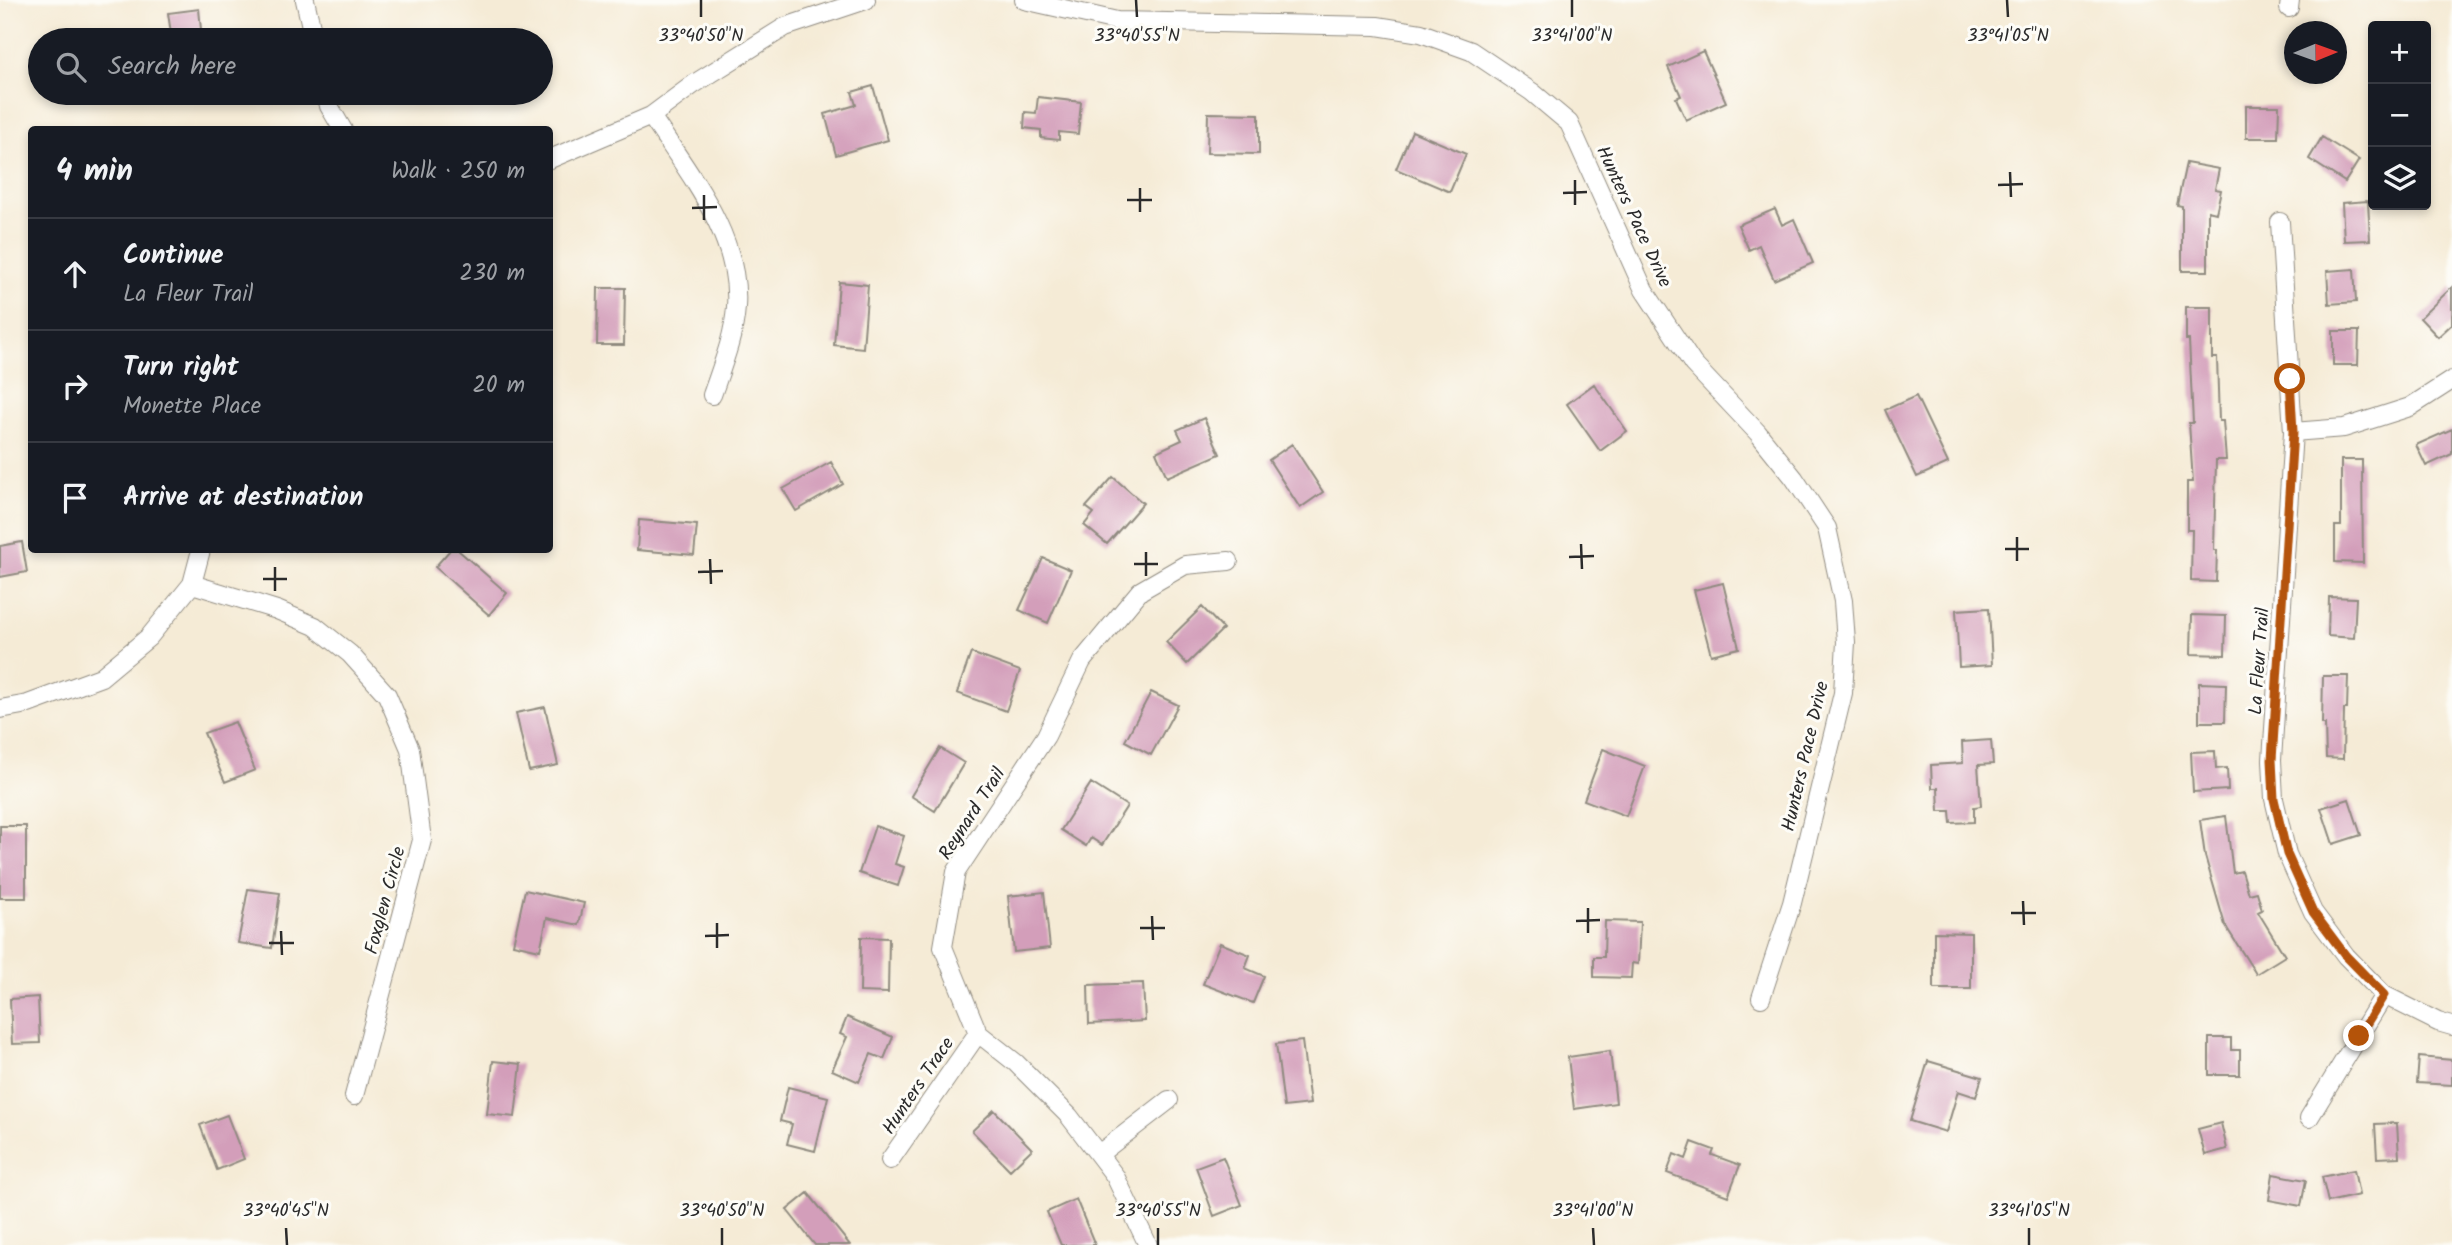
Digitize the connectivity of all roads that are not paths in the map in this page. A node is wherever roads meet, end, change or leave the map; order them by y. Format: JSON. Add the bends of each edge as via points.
{"nodes":[{"id":1,"x":305,"y":0,"type":"edge"},
{"id":2,"x":866,"y":0,"type":"edge"},
{"id":3,"x":1024,"y":0,"type":"edge"},
{"id":4,"x":311,"y":28,"type":"edge"},
{"id":5,"x":329,"y":105,"type":"edge"},
{"id":6,"x":651,"y":116,"type":"junction"},
{"id":7,"x":341,"y":126,"type":"edge"},
{"id":8,"x":553,"y":158,"type":"edge"},
{"id":9,"x":2280,"y":222,"type":"dead end"},
{"id":10,"x":2452,"y":380,"type":"edge"},
{"id":11,"x":712,"y":394,"type":"dead end"},
{"id":12,"x":2293,"y":432,"type":"junction"},
{"id":13,"x":200,"y":553,"type":"edge"},
{"id":14,"x":1229,"y":561,"type":"dead end"},
{"id":15,"x":192,"y":584,"type":"junction"},
{"id":16,"x":0,"y":709,"type":"edge"},
{"id":17,"x":2384,"y":995,"type":"junction"},
{"id":18,"x":1761,"y":998,"type":"dead end"},
{"id":19,"x":2452,"y":1026,"type":"edge"},
{"id":20,"x":978,"y":1033,"type":"junction"},
{"id":21,"x":354,"y":1096,"type":"dead end"},
{"id":22,"x":1169,"y":1100,"type":"dead end"},
{"id":23,"x":2309,"y":1118,"type":"dead end"},
{"id":24,"x":1099,"y":1154,"type":"junction"},
{"id":25,"x":890,"y":1160,"type":"dead end"},
{"id":26,"x":1148,"y":1245,"type":"edge"}],
"edges":[{"from":1,"to":4,"type":"street"},
{"from":2,"to":6,"type":"street","via":[[785,27]]},
{"from":3,"to":18,"type":"street","name":"Hunters Pace Drive","via":[[1117,21],[1377,26],[1421,33],[1471,51],[1569,123],[1644,290],[1693,364],[1758,433],[1827,528],[1843,601],[1843,693],[1792,903]]},
{"from":5,"to":7,"type":"street"},
{"from":6,"to":8,"type":"street"},
{"from":6,"to":11,"type":"street","via":[[702,195],[732,260],[736,309]]},
{"from":9,"to":12,"type":"street","name":"La Fleur Trail"},
{"from":10,"to":12,"type":"street","via":[[2410,407],[2344,428]]},
{"from":12,"to":17,"type":"street","name":"La Fleur Trail","via":[[2272,760],[2274,799],[2287,854],[2313,912],[2346,956]]},
{"from":13,"to":15,"type":"street"},
{"from":14,"to":20,"type":"street","name":"Reynard Trail","via":[[1185,565],[1140,591],[1082,661],[1046,736],[956,872],[943,947]]},
{"from":15,"to":16,"type":"street","via":[[149,637],[101,677],[28,704]]},
{"from":15,"to":21,"type":"street","name":"Foxglen Circle","via":[[315,626],[350,654],[387,695],[410,748],[422,839]]},
{"from":17,"to":19,"type":"street","name":"La Fleur Trail"},
{"from":17,"to":23,"type":"street"},
{"from":20,"to":24,"type":"street","name":"Reynard Trail","via":[[1069,1116]]},
{"from":20,"to":25,"type":"street","name":"Hunters Trace"},
{"from":22,"to":24,"type":"street"},
{"from":24,"to":26,"type":"street","name":"Reynard Trail","via":[[1115,1176]]}]}
